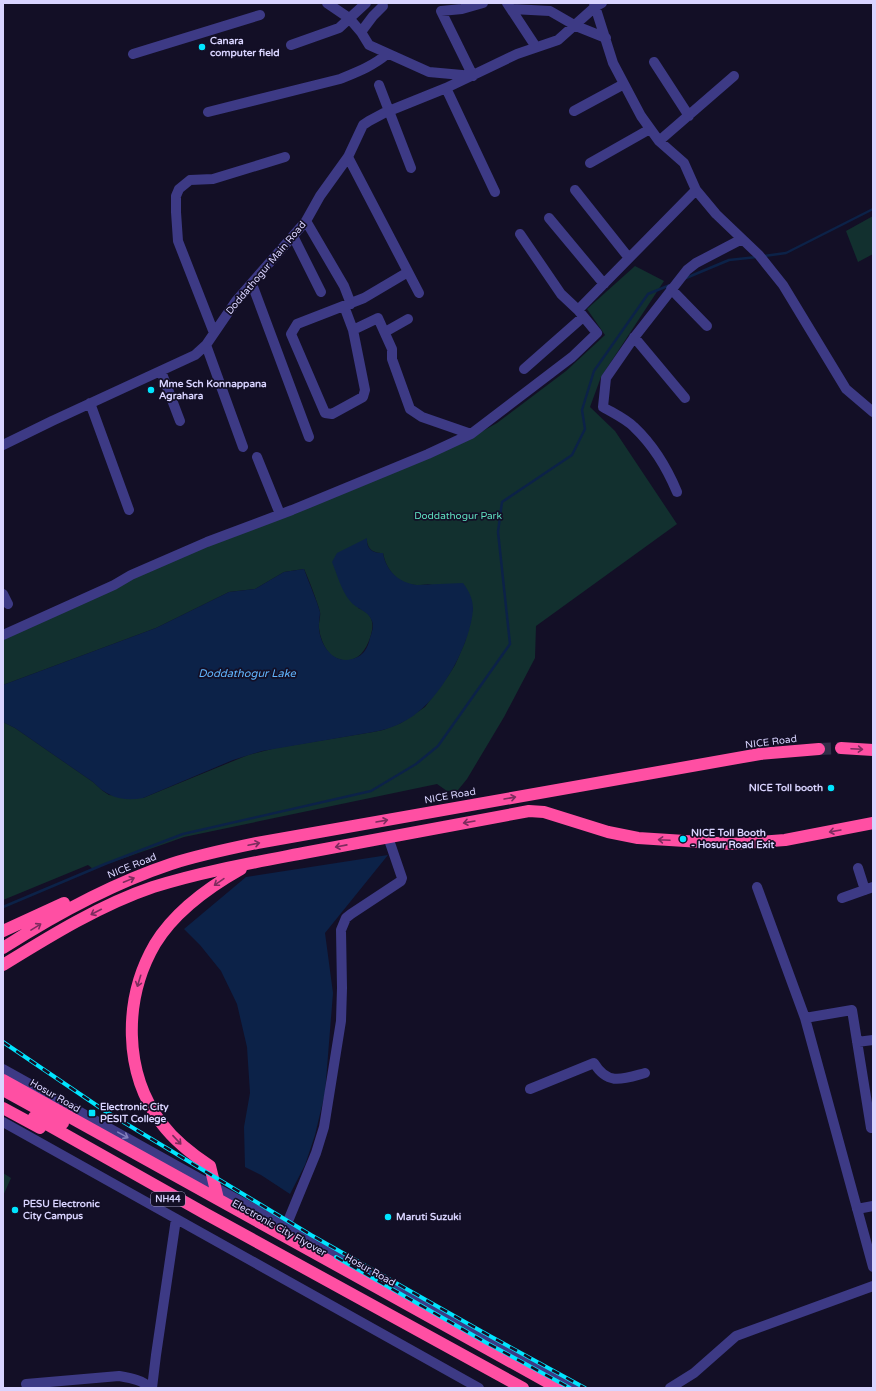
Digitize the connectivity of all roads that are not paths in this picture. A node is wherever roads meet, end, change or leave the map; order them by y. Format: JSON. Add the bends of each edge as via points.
{"nodes":[{"id":1,"x":327,"y":3,"type":"edge"},
{"id":2,"x":366,"y":3,"type":"edge"},
{"id":3,"x":483,"y":3,"type":"edge"},
{"id":4,"x":597,"y":4,"type":"edge"},
{"id":5,"x":383,"y":6,"type":"dead end"},
{"id":6,"x":510,"y":6,"type":"edge"},
{"id":7,"x":260,"y":15,"type":"dead end"},
{"id":8,"x":349,"y":18,"type":"junction"},
{"id":9,"x":576,"y":26,"type":"junction"},
{"id":10,"x":361,"y":32,"type":"junction"},
{"id":11,"x":606,"y":38,"type":"junction"},
{"id":12,"x":291,"y":45,"type":"dead end"},
{"id":13,"x":536,"y":47,"type":"junction"},
{"id":14,"x":133,"y":54,"type":"dead end"},
{"id":15,"x":387,"y":54,"type":"junction"},
{"id":16,"x":654,"y":62,"type":"dead end"},
{"id":17,"x":473,"y":76,"type":"junction"},
{"id":18,"x":734,"y":76,"type":"dead end"},
{"id":19,"x":624,"y":84,"type":"junction"},
{"id":20,"x":379,"y":85,"type":"dead end"},
{"id":21,"x":446,"y":88,"type":"junction"},
{"id":22,"x":389,"y":111,"type":"junction"},
{"id":23,"x":574,"y":111,"type":"dead end"},
{"id":24,"x":208,"y":112,"type":"dead end"},
{"id":25,"x":689,"y":116,"type":"junction"},
{"id":26,"x":650,"y":129,"type":"junction"},
{"id":27,"x":659,"y":141,"type":"junction"},
{"id":28,"x":285,"y":157,"type":"dead end"},
{"id":29,"x":348,"y":157,"type":"junction"},
{"id":30,"x":590,"y":163,"type":"dead end"},
{"id":31,"x":411,"y":168,"type":"dead end"},
{"id":32,"x":575,"y":190,"type":"dead end"},
{"id":33,"x":696,"y":190,"type":"junction"},
{"id":34,"x":494,"y":192,"type":"dead end"},
{"id":35,"x":549,"y":218,"type":"dead end"},
{"id":36,"x":306,"y":221,"type":"junction"},
{"id":37,"x":520,"y":234,"type":"dead end"},
{"id":38,"x":293,"y":236,"type":"junction"},
{"id":39,"x":742,"y":239,"type":"junction"},
{"id":40,"x":629,"y":258,"type":"junction"},
{"id":41,"x":408,"y":272,"type":"junction"},
{"id":42,"x":252,"y":284,"type":"junction"},
{"id":43,"x":604,"y":284,"type":"junction"},
{"id":44,"x":671,"y":289,"type":"junction"},
{"id":45,"x":321,"y":292,"type":"dead end"},
{"id":46,"x":419,"y":292,"type":"dead end"},
{"id":47,"x":347,"y":305,"type":"junction"},
{"id":48,"x":581,"y":314,"type":"junction"},
{"id":49,"x":408,"y":319,"type":"dead end"},
{"id":50,"x":708,"y":326,"type":"dead end"},
{"id":51,"x":353,"y":330,"type":"junction"},
{"id":52,"x":385,"y":332,"type":"junction"},
{"id":53,"x":214,"y":333,"type":"junction"},
{"id":54,"x":634,"y":337,"type":"junction"},
{"id":55,"x":206,"y":345,"type":"junction"},
{"id":56,"x":524,"y":369,"type":"dead end"},
{"id":57,"x":161,"y":371,"type":"junction"},
{"id":58,"x":685,"y":398,"type":"dead end"},
{"id":59,"x":90,"y":403,"type":"junction"},
{"id":60,"x":873,"y":412,"type":"edge"},
{"id":61,"x":180,"y":421,"type":"dead end"},
{"id":62,"x":471,"y":434,"type":"junction"},
{"id":63,"x":308,"y":437,"type":"dead end"},
{"id":64,"x":3,"y":445,"type":"edge"},
{"id":65,"x":243,"y":447,"type":"dead end"},
{"id":66,"x":257,"y":457,"type":"dead end"},
{"id":67,"x":677,"y":492,"type":"dead end"},
{"id":68,"x":129,"y":510,"type":"dead end"},
{"id":69,"x":280,"y":514,"type":"junction"},
{"id":70,"x":3,"y":594,"type":"edge"},
{"id":71,"x":8,"y":604,"type":"dead end"},
{"id":72,"x":3,"y":635,"type":"edge"},
{"id":73,"x":841,"y":748,"type":"tunnel mouth"},
{"id":74,"x":818,"y":749,"type":"tunnel mouth"},
{"id":75,"x":873,"y":750,"type":"edge"},
{"id":76,"x":873,"y":823,"type":"edge"},
{"id":77,"x":388,"y":837,"type":"junction"},
{"id":78,"x":253,"y":862,"type":"junction"},
{"id":79,"x":858,"y":868,"type":"dead end"},
{"id":80,"x":757,"y":888,"type":"dead end"},
{"id":81,"x":869,"y":889,"type":"edge"},
{"id":82,"x":94,"y":895,"type":"junction"},
{"id":83,"x":842,"y":898,"type":"dead end"},
{"id":84,"x":3,"y":931,"type":"edge"},
{"id":85,"x":3,"y":948,"type":"edge"},
{"id":86,"x":3,"y":965,"type":"edge"},
{"id":87,"x":805,"y":1018,"type":"junction"},
{"id":88,"x":873,"y":1040,"type":"edge"},
{"id":89,"x":857,"y":1042,"type":"junction"},
{"id":90,"x":3,"y":1069,"type":"edge"},
{"id":91,"x":645,"y":1073,"type":"dead end"},
{"id":92,"x":3,"y":1080,"type":"edge"},
{"id":93,"x":530,"y":1089,"type":"dead end"},
{"id":94,"x":3,"y":1090,"type":"edge"},
{"id":95,"x":3,"y":1099,"type":"edge"},
{"id":96,"x":3,"y":1108,"type":"edge"},
{"id":97,"x":3,"y":1122,"type":"edge"},
{"id":98,"x":871,"y":1128,"type":"dead end"},
{"id":99,"x":215,"y":1186,"type":"junction"},
{"id":100,"x":218,"y":1199,"type":"junction"},
{"id":101,"x":873,"y":1206,"type":"edge"},
{"id":102,"x":857,"y":1209,"type":"junction"},
{"id":103,"x":176,"y":1219,"type":"junction"},
{"id":104,"x":286,"y":1226,"type":"junction"},
{"id":105,"x":873,"y":1267,"type":"edge"},
{"id":106,"x":873,"y":1286,"type":"edge"},
{"id":107,"x":26,"y":1384,"type":"dead end"},
{"id":108,"x":151,"y":1388,"type":"edge"},
{"id":109,"x":479,"y":1388,"type":"edge"},
{"id":110,"x":510,"y":1388,"type":"edge"},
{"id":111,"x":523,"y":1388,"type":"edge"},
{"id":112,"x":542,"y":1388,"type":"edge"},
{"id":113,"x":558,"y":1388,"type":"edge"},
{"id":114,"x":576,"y":1388,"type":"edge"},
{"id":115,"x":670,"y":1388,"type":"edge"}],
"edges":[{"from":1,"to":8,"type":"street"},
{"from":2,"to":8,"type":"street"},
{"from":3,"to":17,"type":"street","via":[[441,11]]},
{"from":4,"to":9,"type":"street","name":"Doddathogur Main Road"},
{"from":4,"to":11,"type":"street"},
{"from":5,"to":10,"type":"street"},
{"from":6,"to":9,"type":"street","via":[[550,11]]},
{"from":6,"to":13,"type":"street"},
{"from":7,"to":14,"type":"street"},
{"from":8,"to":10,"type":"street"},
{"from":8,"to":12,"type":"street","via":[[339,28]]},
{"from":9,"to":11,"type":"street"},
{"from":9,"to":13,"type":"street","name":"Doddathogur Main Road","via":[[558,40]]},
{"from":10,"to":15,"type":"street","via":[[369,45]]},
{"from":11,"to":19,"type":"street","via":[[613,63]]},
{"from":13,"to":17,"type":"street","name":"Doddathogur Main Road"},
{"from":15,"to":17,"type":"street","via":[[429,72]]},
{"from":15,"to":24,"type":"street","via":[[361,71],[340,79]]},
{"from":16,"to":25,"type":"street"},
{"from":17,"to":21,"type":"street","name":"Doddathogur Main Road"},
{"from":18,"to":25,"type":"street"},
{"from":19,"to":23,"type":"street"},
{"from":19,"to":26,"type":"street"},
{"from":20,"to":22,"type":"street"},
{"from":21,"to":22,"type":"street","name":"Doddathogur Main Road"},
{"from":21,"to":34,"type":"street"},
{"from":22,"to":29,"type":"street","name":"Doddathogur Main Road","via":[[363,125]]},
{"from":22,"to":31,"type":"street"},
{"from":25,"to":27,"type":"street"},
{"from":26,"to":27,"type":"street"},
{"from":26,"to":30,"type":"street"},
{"from":27,"to":33,"type":"street","via":[[684,163]]},
{"from":28,"to":53,"type":"street","via":[[213,179],[190,180],[179,189],[176,196],[178,240]]},
{"from":29,"to":36,"type":"street","name":"Doddathogur Main Road","via":[[320,196]]},
{"from":29,"to":41,"type":"street"},
{"from":32,"to":40,"type":"street"},
{"from":33,"to":39,"type":"street"},
{"from":33,"to":40,"type":"street"},
{"from":35,"to":43,"type":"street"},
{"from":36,"to":38,"type":"street","name":"Doddathogur Main Road"},
{"from":36,"to":47,"type":"street","via":[[344,286]]},
{"from":37,"to":48,"type":"street","via":[[561,294]]},
{"from":38,"to":42,"type":"street","name":"Doddathogur Main Road"},
{"from":38,"to":45,"type":"street"},
{"from":39,"to":44,"type":"street","via":[[686,270]]},
{"from":39,"to":60,"type":"street","via":[[783,285],[846,389]]},
{"from":40,"to":43,"type":"street"},
{"from":41,"to":46,"type":"street"},
{"from":41,"to":47,"type":"street"},
{"from":42,"to":53,"type":"street","name":"Doddathogur Main Road","via":[[236,301]]},
{"from":42,"to":63,"type":"street"},
{"from":43,"to":48,"type":"street"},
{"from":44,"to":50,"type":"street"},
{"from":44,"to":54,"type":"street"},
{"from":47,"to":51,"type":"street"},
{"from":47,"to":51,"type":"street","via":[[297,324],[292,334],[325,413],[332,414],[363,397],[365,390]]},
{"from":48,"to":56,"type":"street"},
{"from":48,"to":62,"type":"street","via":[[597,333],[572,357]]},
{"from":49,"to":52,"type":"street"},
{"from":51,"to":52,"type":"street","via":[[378,318]]},
{"from":52,"to":62,"type":"street","via":[[410,409],[422,417]]},
{"from":53,"to":55,"type":"street","name":"Doddathogur Main Road"},
{"from":54,"to":58,"type":"street"},
{"from":54,"to":67,"type":"street","via":[[606,378],[603,407],[633,426],[645,438],[668,471]]},
{"from":55,"to":57,"type":"street","name":"Doddathogur Main Road","via":[[195,355]]},
{"from":55,"to":65,"type":"street"},
{"from":57,"to":59,"type":"street","name":"Doddathogur Main Road"},
{"from":57,"to":61,"type":"street"},
{"from":59,"to":64,"type":"street","name":"Doddathogur Main Road"},
{"from":59,"to":68,"type":"street"},
{"from":62,"to":69,"type":"street"},
{"from":66,"to":69,"type":"street"},
{"from":69,"to":72,"type":"street","via":[[131,575]]},
{"from":70,"to":71,"type":"street"},
{"from":73,"to":75,"type":"highway","one_way":true},
{"from":82,"to":74,"type":"highway","name":"NICE Road","one_way":true,"via":[[147,872],[200,855],[257,843],[760,754]]},
{"from":76,"to":77,"type":"highway","one_way":true,"via":[[785,840],[732,844],[638,838],[608,832],[544,812],[529,811]]},
{"from":77,"to":78,"type":"highway","one_way":true},
{"from":77,"to":104,"type":"street","via":[[402,878],[351,914],[343,925],[341,1021],[327,1111],[316,1153]]},
{"from":78,"to":86,"type":"highway","one_way":true,"via":[[152,888],[67,927]]},
{"from":78,"to":99,"type":"highway","one_way":true,"via":[[222,879],[189,905],[166,928],[146,962],[134,1004],[134,1059],[148,1101],[162,1124],[183,1146],[210,1166]]},
{"from":79,"to":81,"type":"street"},
{"from":80,"to":87,"type":"street"},
{"from":81,"to":83,"type":"street"},
{"from":82,"to":84,"type":"highway","via":[[70,900]]},
{"from":85,"to":82,"type":"highway","one_way":true},
{"from":87,"to":89,"type":"street","via":[[852,1010]]},
{"from":87,"to":102,"type":"street"},
{"from":88,"to":89,"type":"street"},
{"from":89,"to":98,"type":"street"},
{"from":90,"to":99,"type":"street","name":"Hosur Road","one_way":true},
{"from":91,"to":93,"type":"street","via":[[622,1079],[608,1078],[598,1071],[594,1063]]},
{"from":92,"to":100,"type":"highway","name":"Hosur Road","number":"NH44"},
{"from":94,"to":112,"type":"highway","name":"Electronic City Flyover"},
{"from":95,"to":111,"type":"highway","via":[[213,1218]]},
{"from":96,"to":110,"type":"highway","number":"NH44"},
{"from":97,"to":103,"type":"street"},
{"from":99,"to":100,"type":"highway"},
{"from":99,"to":104,"type":"street","name":"Hosur Road"},
{"from":100,"to":113,"type":"highway","name":"Hosur Road","number":"NH44"},
{"from":101,"to":102,"type":"street"},
{"from":102,"to":105,"type":"street"},
{"from":103,"to":108,"type":"street"},
{"from":103,"to":109,"type":"street"},
{"from":104,"to":114,"type":"street","name":"Hosur Road"},
{"from":106,"to":115,"type":"street","via":[[736,1336],[694,1372]]},
{"from":107,"to":108,"type":"street","via":[[119,1376],[143,1382]]}]}
